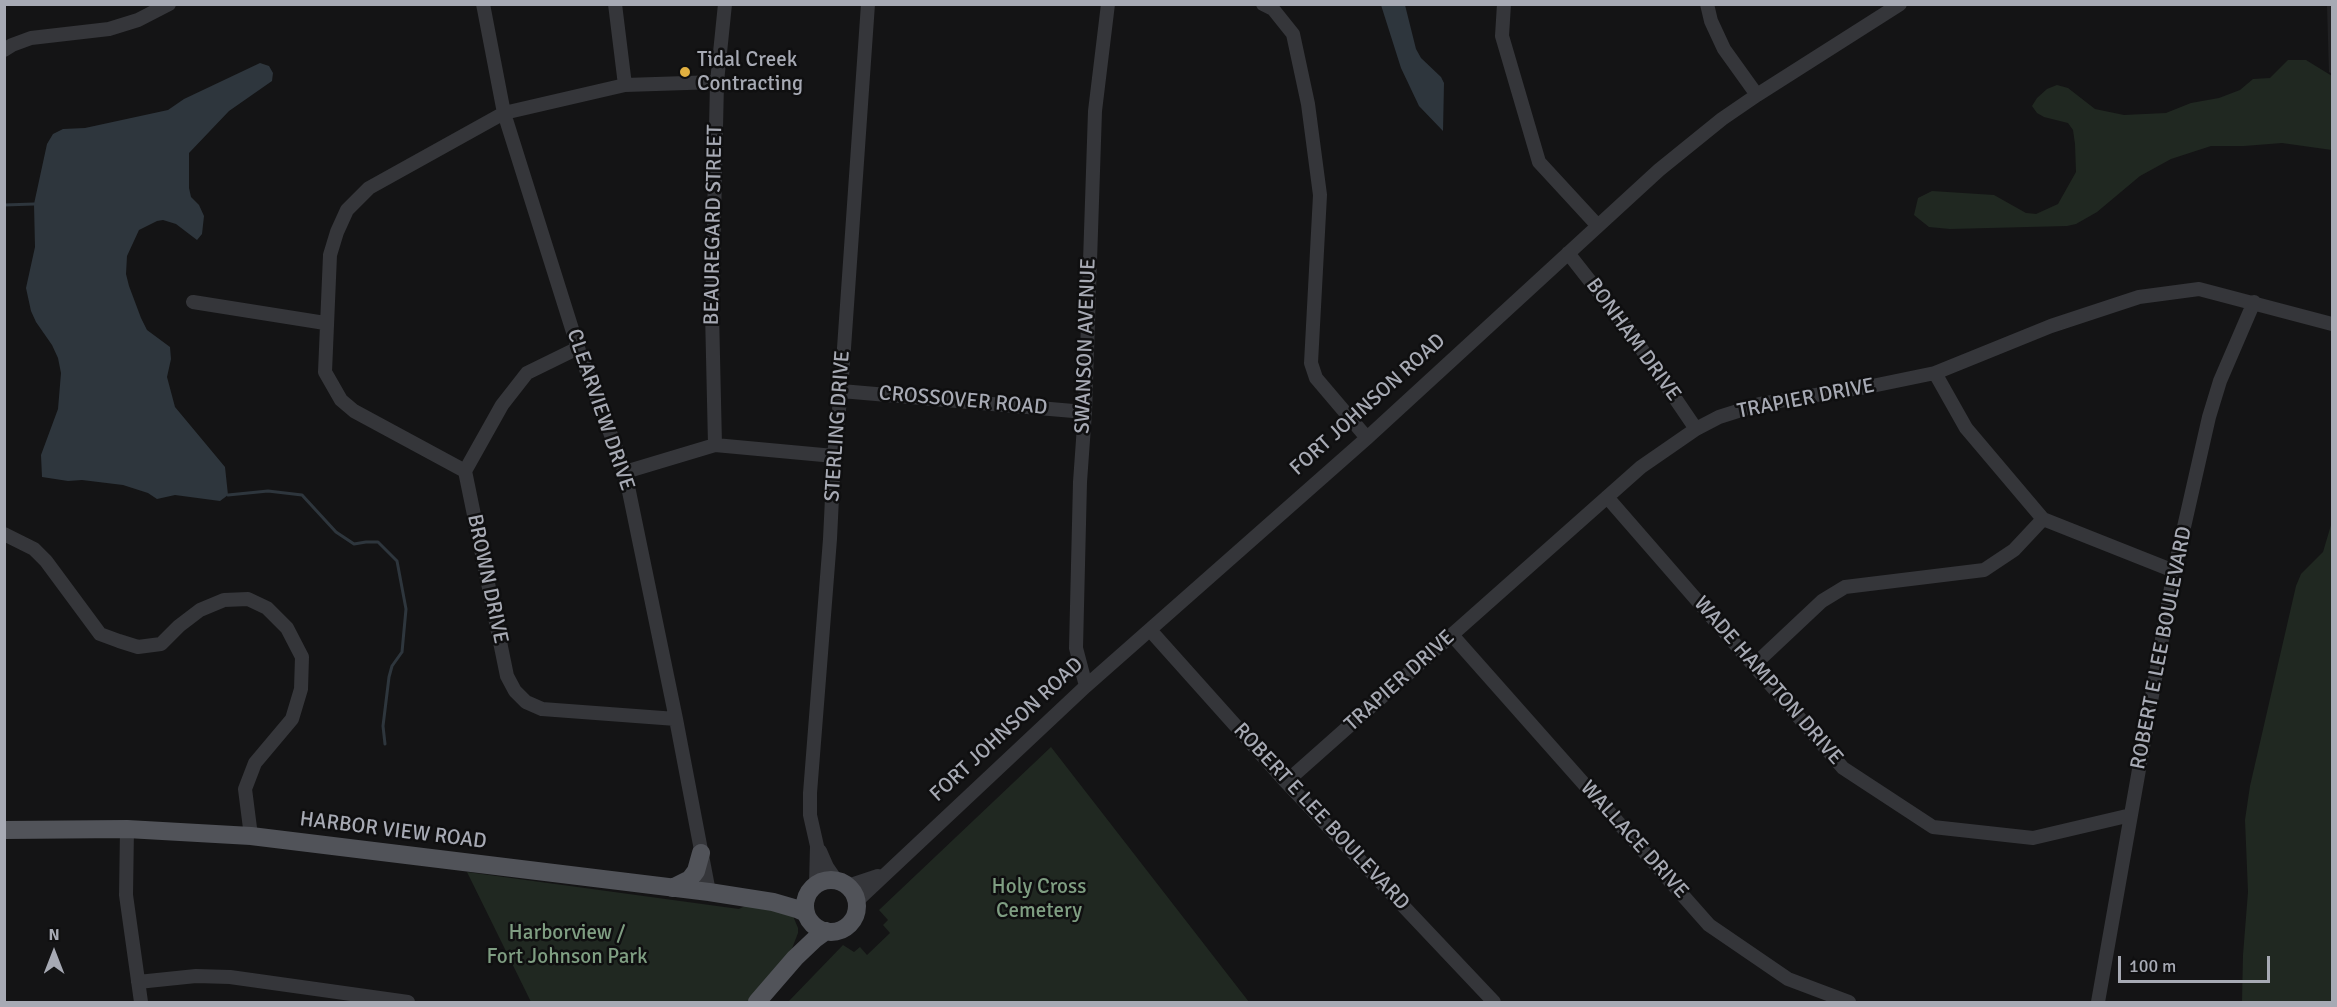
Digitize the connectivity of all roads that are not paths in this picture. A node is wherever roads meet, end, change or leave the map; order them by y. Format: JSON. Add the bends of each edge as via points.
{"nodes":[{"id":1,"x":169,"y":4,"type":"edge"},
{"id":2,"x":483,"y":4,"type":"edge"},
{"id":3,"x":615,"y":4,"type":"edge"},
{"id":4,"x":725,"y":4,"type":"edge"},
{"id":5,"x":868,"y":4,"type":"edge"},
{"id":6,"x":1108,"y":4,"type":"edge"},
{"id":7,"x":1263,"y":4,"type":"edge"},
{"id":8,"x":1504,"y":4,"type":"edge"},
{"id":9,"x":1707,"y":4,"type":"edge"},
{"id":10,"x":1900,"y":4,"type":"edge"},
{"id":11,"x":4,"y":50,"type":"edge"},
{"id":12,"x":717,"y":82,"type":"junction"},
{"id":13,"x":625,"y":85,"type":"junction"},
{"id":14,"x":1756,"y":95,"type":"junction"},
{"id":15,"x":504,"y":113,"type":"junction"},
{"id":16,"x":1598,"y":226,"type":"junction"},
{"id":17,"x":1568,"y":253,"type":"junction"},
{"id":18,"x":193,"y":302,"type":"dead end"},
{"id":19,"x":2254,"y":302,"type":"junction"},
{"id":20,"x":325,"y":323,"type":"junction"},
{"id":21,"x":2332,"y":324,"type":"edge"},
{"id":22,"x":578,"y":348,"type":"junction"},
{"id":23,"x":1935,"y":373,"type":"junction"},
{"id":24,"x":840,"y":391,"type":"junction"},
{"id":25,"x":1085,"y":412,"type":"junction"},
{"id":26,"x":1696,"y":429,"type":"junction"},
{"id":27,"x":1367,"y":438,"type":"junction"},
{"id":28,"x":715,"y":445,"type":"junction"},
{"id":29,"x":834,"y":456,"type":"junction"},
{"id":30,"x":465,"y":471,"type":"junction"},
{"id":31,"x":625,"y":472,"type":"junction"},
{"id":32,"x":1607,"y":497,"type":"junction"},
{"id":33,"x":2043,"y":519,"type":"junction"},
{"id":34,"x":4,"y":534,"type":"edge"},
{"id":35,"x":2174,"y":571,"type":"junction"},
{"id":36,"x":1150,"y":630,"type":"junction"},
{"id":37,"x":1452,"y":635,"type":"junction"},
{"id":38,"x":1755,"y":664,"type":"junction"},
{"id":39,"x":1086,"y":686,"type":"junction"},
{"id":40,"x":676,"y":719,"type":"junction"},
{"id":41,"x":1286,"y":782,"type":"junction"},
{"id":42,"x":2132,"y":815,"type":"junction"},
{"id":43,"x":127,"y":829,"type":"junction"},
{"id":44,"x":4,"y":830,"type":"edge"},
{"id":45,"x":251,"y":836,"type":"junction"},
{"id":46,"x":817,"y":846,"type":"junction"},
{"id":47,"x":701,"y":853,"type":"junction"},
{"id":48,"x":672,"y":888,"type":"junction"},
{"id":49,"x":813,"y":888,"type":"junction"},
{"id":50,"x":847,"y":889,"type":"junction"},
{"id":51,"x":709,"y":892,"type":"junction"},
{"id":52,"x":773,"y":902,"type":"junction"},
{"id":53,"x":808,"y":916,"type":"junction"},
{"id":54,"x":826,"y":932,"type":"junction"},
{"id":55,"x":795,"y":958,"type":"junction"},
{"id":56,"x":138,"y":982,"type":"junction"},
{"id":57,"x":330,"y":997,"type":"edge"},
{"id":58,"x":141,"y":1002,"type":"edge"},
{"id":59,"x":408,"y":1002,"type":"edge"},
{"id":60,"x":758,"y":1002,"type":"edge"},
{"id":61,"x":1494,"y":1002,"type":"edge"},
{"id":62,"x":1849,"y":1002,"type":"edge"},
{"id":63,"x":2098,"y":1002,"type":"edge"}],
"edges":[{"from":1,"to":11,"type":"street","via":[[109,29],[31,38]]},
{"from":2,"to":15,"type":"street","name":"CLEARVIEW DRIVE"},
{"from":3,"to":13,"type":"street"},
{"from":4,"to":12,"type":"street","name":"BEAUREGARD STREET"},
{"from":5,"to":24,"type":"street","name":"STERLING DRIVE"},
{"from":6,"to":25,"type":"street","name":"SWANSON AVENUE","via":[[1095,111]]},
{"from":7,"to":27,"type":"street","via":[[1273,9],[1293,34],[1308,104],[1320,195],[1311,363],[1316,378]]},
{"from":8,"to":16,"type":"street","via":[[1502,36],[1539,162]]},
{"from":9,"to":14,"type":"street","via":[[1724,49]]},
{"from":10,"to":14,"type":"street","name":"FORT JOHNSON ROAD"},
{"from":12,"to":13,"type":"street"},
{"from":12,"to":28,"type":"street","name":"BEAUREGARD STREET","via":[[712,312]]},
{"from":13,"to":15,"type":"street"},
{"from":14,"to":16,"type":"street","name":"FORT JOHNSON ROAD","via":[[1659,170]]},
{"from":15,"to":20,"type":"street","via":[[369,188],[347,210],[330,255]]},
{"from":15,"to":22,"type":"street","name":"CLEARVIEW DRIVE"},
{"from":16,"to":17,"type":"street","name":"FORT JOHNSON ROAD"},
{"from":17,"to":26,"type":"street","name":"BONHAM DRIVE","via":[[1630,332]]},
{"from":17,"to":27,"type":"street","name":"FORT JOHNSON ROAD"},
{"from":18,"to":20,"type":"street"},
{"from":19,"to":21,"type":"street","name":"TRAPIER DRIVE"},
{"from":19,"to":23,"type":"street","name":"TRAPIER DRIVE","via":[[2199,289],[2139,297],[2051,326]]},
{"from":19,"to":35,"type":"street","name":"ROBERT E LEE BOULEVARD","via":[[2209,417]]},
{"from":20,"to":30,"type":"street","via":[[325,372],[341,400],[372,422]]},
{"from":22,"to":30,"type":"street","via":[[527,373],[502,405]]},
{"from":22,"to":31,"type":"street","name":"CLEARVIEW DRIVE"},
{"from":23,"to":26,"type":"street","name":"TRAPIER DRIVE","via":[[1760,404]]},
{"from":23,"to":33,"type":"street","via":[[1966,428]]},
{"from":24,"to":25,"type":"street","name":"CROSSOVER ROAD"},
{"from":24,"to":29,"type":"street","name":"STERLING DRIVE"},
{"from":25,"to":39,"type":"street","name":"SWANSON AVENUE","via":[[1076,648]]},
{"from":26,"to":32,"type":"street","name":"TRAPIER DRIVE","via":[[1641,467]]},
{"from":27,"to":36,"type":"street","name":"FORT JOHNSON ROAD"},
{"from":28,"to":29,"type":"street"},
{"from":28,"to":31,"type":"street"},
{"from":29,"to":46,"type":"street","name":"STERLING DRIVE","via":[[810,793]]},
{"from":30,"to":40,"type":"street","name":"BROWN DRIVE","via":[[507,676],[515,691],[526,702],[542,709]]},
{"from":31,"to":40,"type":"street","name":"CLEARVIEW DRIVE"},
{"from":32,"to":37,"type":"street","name":"TRAPIER DRIVE"},
{"from":32,"to":38,"type":"street","name":"WADE HAMPTON DRIVE"},
{"from":33,"to":35,"type":"street"},
{"from":33,"to":38,"type":"street","via":[[2014,550],[1984,570],[1845,587],[1822,601]]},
{"from":34,"to":45,"type":"street","via":[[34,549],[100,634],[119,641],[138,647],[161,644],[200,610],[224,600],[248,599],[267,608],[287,628],[302,657],[301,689],[292,720],[255,763],[244,789]]},
{"from":35,"to":42,"type":"street","name":"ROBERT E LEE BOULEVARD"},
{"from":36,"to":39,"type":"street","name":"FORT JOHNSON ROAD"},
{"from":36,"to":41,"type":"street","name":"ROBERT E LEE BOULEVARD"},
{"from":37,"to":41,"type":"street","name":"TRAPIER DRIVE"},
{"from":37,"to":62,"type":"street","name":"WALLACE DRIVE","via":[[1709,925],[1788,979]]},
{"from":38,"to":42,"type":"street","name":"WADE HAMPTON DRIVE","via":[[1843,768],[1933,827],[2033,837]]},
{"from":39,"to":50,"type":"street","name":"FORT JOHNSON ROAD","via":[[891,870]]},
{"from":40,"to":47,"type":"street","name":"CLEARVIEW DRIVE"},
{"from":41,"to":61,"type":"street","name":"ROBERT E LEE BOULEVARD"},
{"from":42,"to":63,"type":"street","name":"ROBERT E LEE BOULEVARD"},
{"from":43,"to":44,"type":"main road","name":"HARBOR VIEW ROAD"},
{"from":43,"to":45,"type":"main road","name":"HARBOR VIEW ROAD"},
{"from":43,"to":56,"type":"street","via":[[126,895]]},
{"from":45,"to":48,"type":"main road","name":"HARBOR VIEW ROAD"},
{"from":46,"to":49,"type":"street","name":"STERLING DRIVE"},
{"from":46,"to":50,"type":"street","name":"STERLING DRIVE"},
{"from":47,"to":48,"type":"main road","via":[[690,879]]},
{"from":47,"to":51,"type":"street","name":"CLEARVIEW DRIVE"},
{"from":48,"to":51,"type":"main road","name":"HARBOR VIEW ROAD"},
{"from":49,"to":50,"type":"main road","via":[[822,882]]},
{"from":49,"to":52,"type":"main road","name":"HARBOR VIEW ROAD","via":[[795,899]]},
{"from":49,"to":53,"type":"main road","via":[[806,898]]},
{"from":50,"to":54,"type":"main road","via":[[856,914],[840,931]]},
{"from":51,"to":52,"type":"main road","name":"HARBOR VIEW ROAD"},
{"from":52,"to":53,"type":"main road","name":"HARBOR VIEW ROAD"},
{"from":53,"to":54,"type":"main road"},
{"from":53,"to":55,"type":"main road","via":[[808,928]]},
{"from":54,"to":55,"type":"main road"},
{"from":55,"to":60,"type":"main road"},
{"from":56,"to":57,"type":"street","via":[[212,976]]},
{"from":56,"to":58,"type":"street"},
{"from":57,"to":59,"type":"street"}]}
